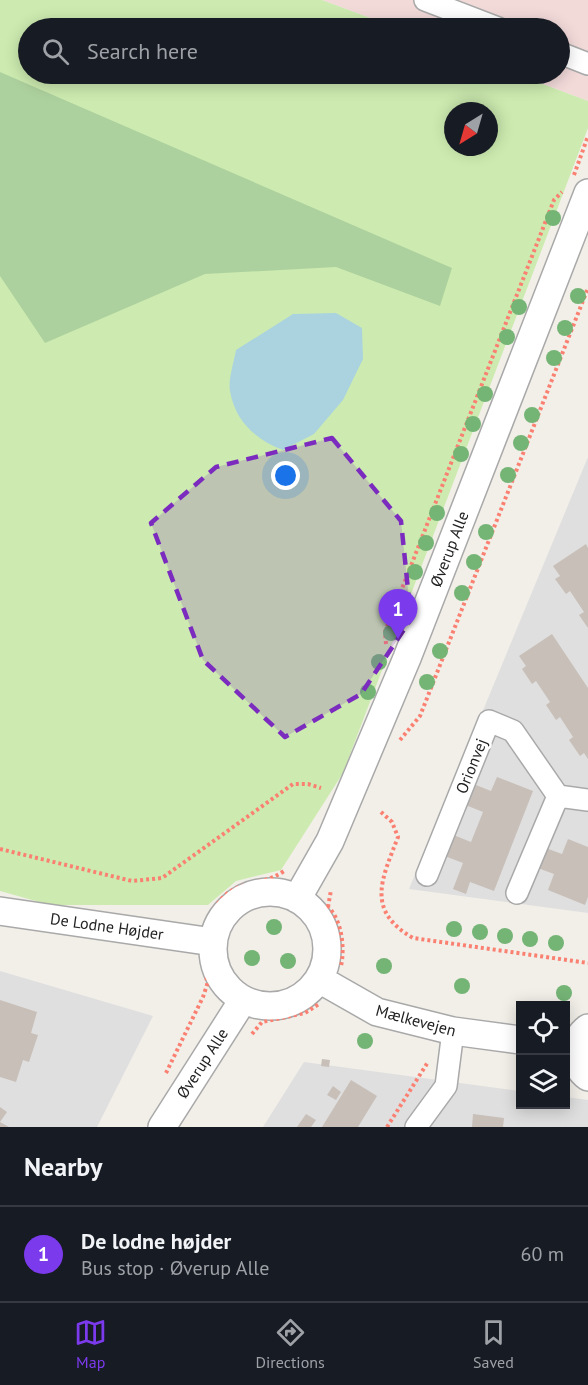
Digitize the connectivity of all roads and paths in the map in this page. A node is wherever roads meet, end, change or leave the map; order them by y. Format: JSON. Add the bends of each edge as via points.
{"nodes":[{"id":1,"x":425,"y":0,"type":"edge"},
{"id":2,"x":472,"y":18,"type":"edge"},
{"id":3,"x":570,"y":57,"type":"edge"},
{"id":4,"x":588,"y":64,"type":"edge"},
{"id":5,"x":588,"y":136,"type":"edge"},
{"id":6,"x":577,"y":186,"type":"edge"},
{"id":7,"x":588,"y":288,"type":"edge"},
{"id":8,"x":386,"y":649,"type":"dead end"},
{"id":9,"x":395,"y":744,"type":"dead end"},
{"id":10,"x":321,"y":788,"type":"dead end"},
{"id":11,"x":558,"y":796,"type":"junction"},
{"id":12,"x":588,"y":800,"type":"edge"},
{"id":13,"x":381,"y":812,"type":"dead end"},
{"id":14,"x":0,"y":849,"type":"edge"},
{"id":15,"x":290,"y":864,"type":"dead end"},
{"id":16,"x":427,"y":875,"type":"dead end"},
{"id":17,"x":274,"y":876,"type":"junction"},
{"id":18,"x":334,"y":879,"type":"dead end"},
{"id":19,"x":517,"y":893,"type":"dead end"},
{"id":20,"x":300,"y":894,"type":"junction"},
{"id":21,"x":328,"y":907,"type":"junction"},
{"id":22,"x":0,"y":911,"type":"edge"},
{"id":23,"x":210,"y":941,"type":"junction"},
{"id":24,"x":588,"y":963,"type":"edge"},
{"id":25,"x":325,"y":983,"type":"junction"},
{"id":26,"x":243,"y":1000,"type":"junction"},
{"id":27,"x":447,"y":1029,"type":"junction"},
{"id":28,"x":516,"y":1039,"type":"edge"},
{"id":29,"x":247,"y":1040,"type":"dead end"},
{"id":30,"x":576,"y":1042,"type":"edge"},
{"id":31,"x":164,"y":1076,"type":"dead end"},
{"id":32,"x":588,"y":1077,"type":"edge"},
{"id":33,"x":162,"y":1127,"type":"edge"},
{"id":34,"x":387,"y":1127,"type":"edge"},
{"id":35,"x":416,"y":1127,"type":"edge"}],
"edges":[{"from":1,"to":2,"type":"street"},
{"from":3,"to":4,"type":"street"},
{"from":5,"to":6,"type":"path"},
{"from":6,"to":8,"type":"path","via":[[559,193],[554,200],[385,632]]},
{"from":6,"to":20,"type":"street","name":"Øverup Alle","via":[[407,658],[330,841]]},
{"from":7,"to":9,"type":"path","via":[[420,716]]},
{"from":10,"to":14,"type":"path","via":[[293,784],[162,878],[132,881]]},
{"from":11,"to":12,"type":"street"},
{"from":11,"to":16,"type":"street","name":"Orionvej","via":[[513,731],[489,721]]},
{"from":11,"to":19,"type":"street"},
{"from":13,"to":24,"type":"path","via":[[392,822],[398,837],[380,885],[380,900],[394,928],[412,938]]},
{"from":15,"to":17,"type":"path"},
{"from":17,"to":20,"type":"path"},
{"from":17,"to":23,"type":"path","via":[[240,885],[215,904],[208,927]]},
{"from":18,"to":21,"type":"path"},
{"from":20,"to":21,"type":"path"},
{"from":20,"to":23,"type":"street","via":[[271,893],[244,898],[224,916]]},
{"from":20,"to":25,"type":"street","via":[[325,934]]},
{"from":21,"to":25,"type":"path","via":[[343,944],[342,964]]},
{"from":22,"to":23,"type":"street","name":"De Lodne Højder"},
{"from":23,"to":26,"type":"street","via":[[219,975]]},
{"from":23,"to":31,"type":"path","via":[[207,985]]},
{"from":25,"to":26,"type":"street","via":[[285,1004],[259,1006]]},
{"from":25,"to":27,"type":"street","name":"Mælkevejen","via":[[377,1012]]},
{"from":25,"to":29,"type":"path","via":[[319,1003],[305,1013],[262,1022]]},
{"from":26,"to":33,"type":"street","name":"Øverup Alle"},
{"from":27,"to":28,"type":"street","name":"Mælkevejen"},
{"from":27,"to":34,"type":"path"},
{"from":27,"to":35,"type":"street","via":[[446,1086]]},
{"from":30,"to":32,"type":"street","via":[[578,1067]]}]}
